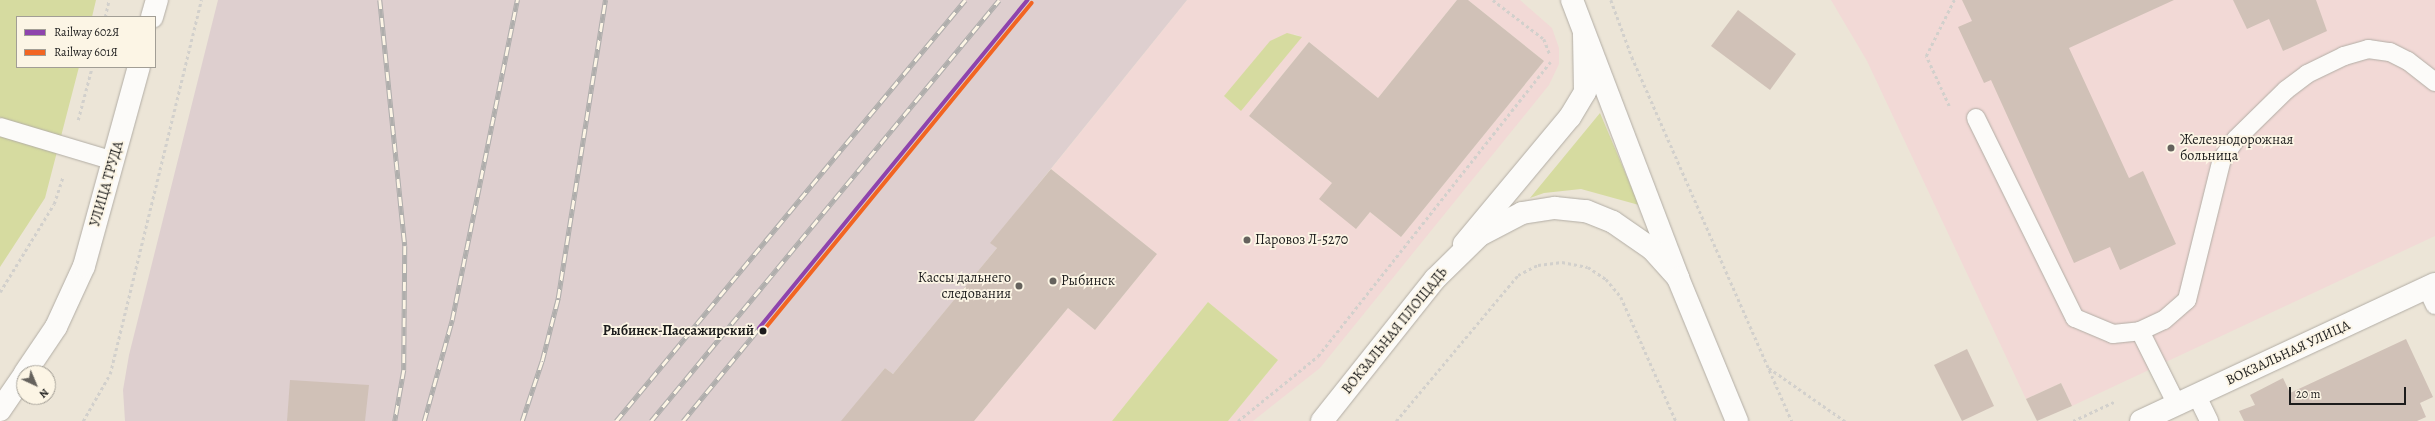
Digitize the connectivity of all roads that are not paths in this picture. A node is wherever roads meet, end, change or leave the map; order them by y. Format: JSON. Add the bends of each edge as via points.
{"nodes":[{"id":1,"x":156,"y":0,"type":"edge"},
{"id":2,"x":1572,"y":0,"type":"edge"},
{"id":3,"x":152,"y":16,"type":"edge"},
{"id":4,"x":1584,"y":34,"type":"junction"},
{"id":5,"x":139,"y":68,"type":"edge"},
{"id":6,"x":2435,"y":82,"type":"edge"},
{"id":7,"x":1976,"y":118,"type":"dead end"},
{"id":8,"x":0,"y":127,"type":"edge"},
{"id":9,"x":114,"y":161,"type":"junction"},
{"id":10,"x":1678,"y":278,"type":"junction"},
{"id":11,"x":1435,"y":279,"type":"junction"},
{"id":12,"x":2432,"y":293,"type":"edge"},
{"id":13,"x":2140,"y":331,"type":"junction"},
{"id":14,"x":30,"y":365,"type":"edge"},
{"id":15,"x":16,"y":387,"type":"edge"},
{"id":16,"x":2197,"y":396,"type":"junction"},
{"id":17,"x":2177,"y":405,"type":"junction"},
{"id":18,"x":0,"y":410,"type":"edge"},
{"id":19,"x":1322,"y":421,"type":"edge"},
{"id":20,"x":1737,"y":421,"type":"edge"},
{"id":21,"x":2141,"y":421,"type":"edge"},
{"id":22,"x":2209,"y":421,"type":"edge"}],
"edges":[{"from":1,"to":3,"type":"street"},
{"from":2,"to":4,"type":"street"},
{"from":4,"to":10,"type":"street"},
{"from":4,"to":11,"type":"street","via":[[1585,92],[1578,104]]},
{"from":5,"to":9,"type":"street","name":"УЛИЦА ТРУДА"},
{"from":6,"to":13,"type":"lane","via":[[2396,55],[2368,49],[2344,56],[2307,74],[2286,90],[2236,139],[2222,159],[2187,300],[2164,320]]},
{"from":7,"to":13,"type":"lane","via":[[2075,318],[2113,334]]},
{"from":8,"to":9,"type":"lane"},
{"from":9,"to":14,"type":"street","name":"УЛИЦА ТРУДА","via":[[84,266],[71,298]]},
{"from":10,"to":11,"type":"street","name":"ВОКЗАЛЬНАЯ ПЛОЩАДЬ","via":[[1652,249],[1613,222],[1586,211],[1555,208],[1501,221],[1480,235]]},
{"from":10,"to":20,"type":"street"},
{"from":11,"to":19,"type":"street","name":"ВОКЗАЛЬНАЯ ПЛОЩАДЬ"},
{"from":12,"to":16,"type":"street","name":"ВОКЗАЛЬНАЯ УЛИЦА"},
{"from":13,"to":17,"type":"lane"},
{"from":15,"to":18,"type":"street","name":"УЛИЦА ТРУДА"},
{"from":16,"to":17,"type":"street","name":"ВОКЗАЛЬНАЯ УЛИЦА"},
{"from":16,"to":22,"type":"lane"},
{"from":17,"to":21,"type":"street","name":"ВОКЗАЛЬНАЯ УЛИЦА"}]}
